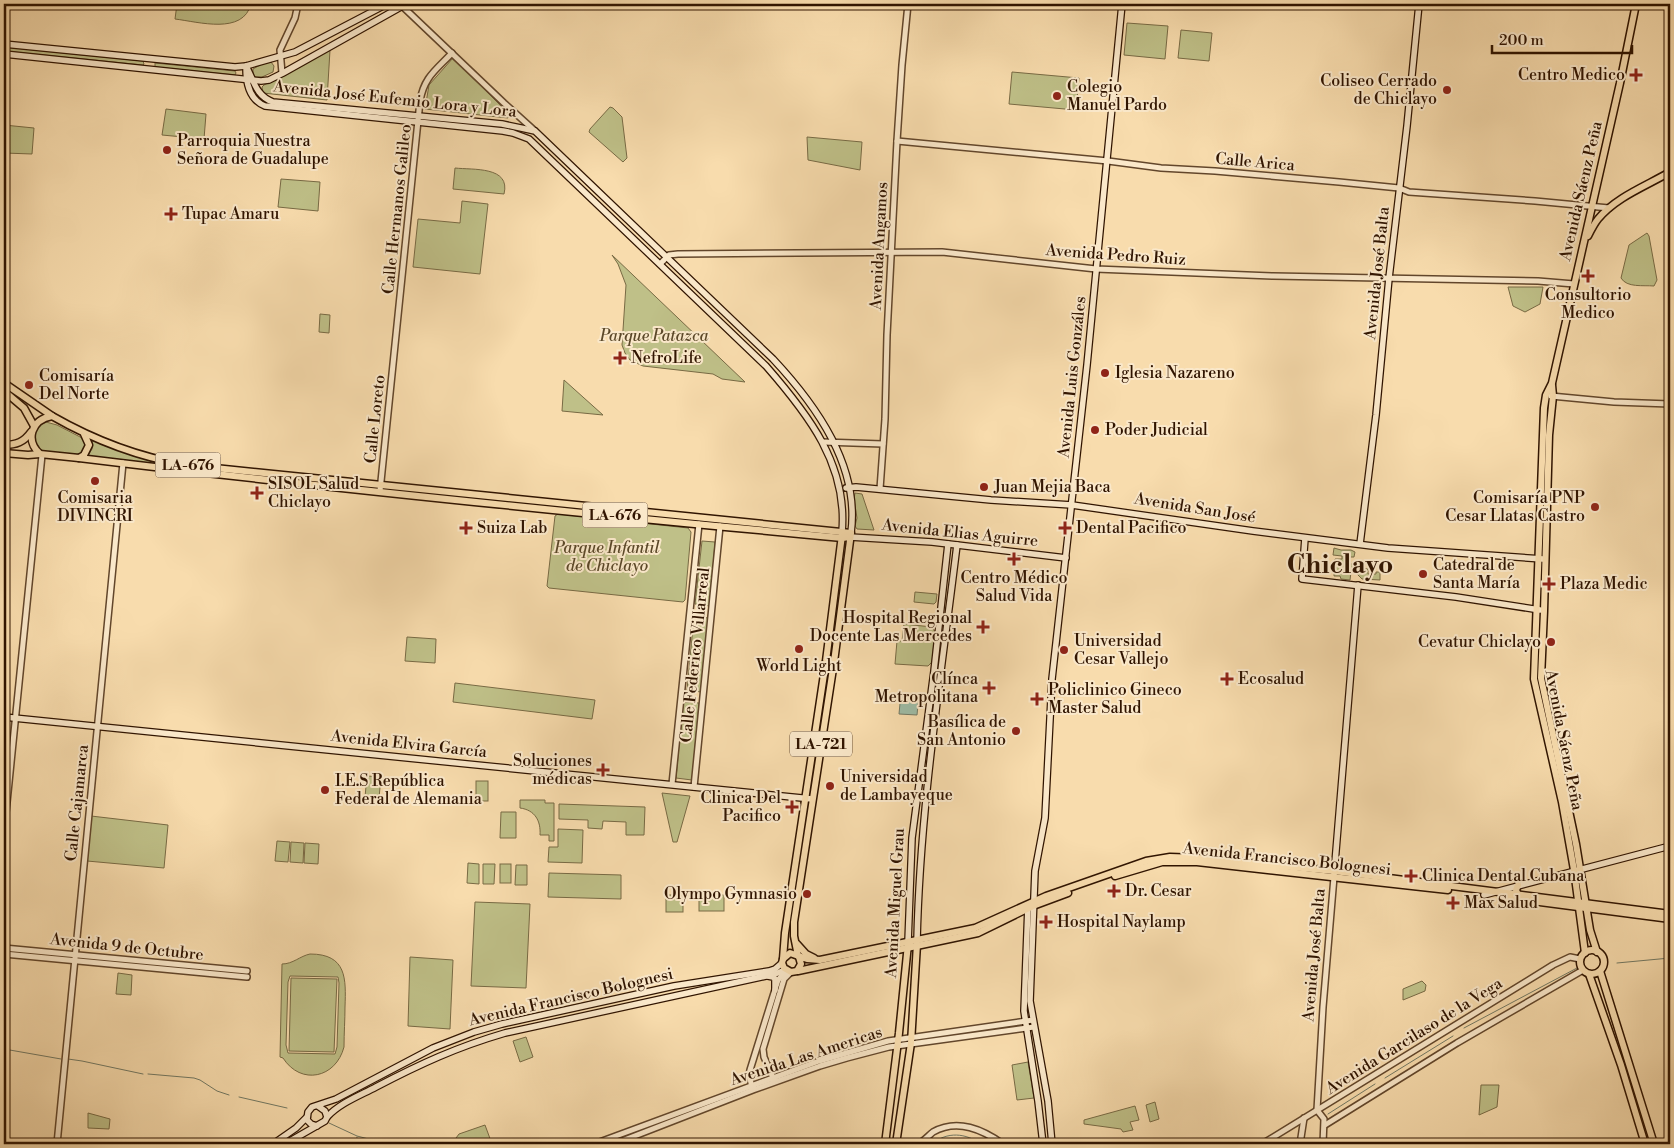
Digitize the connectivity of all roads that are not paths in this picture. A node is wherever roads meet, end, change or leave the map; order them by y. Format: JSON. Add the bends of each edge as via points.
{"nodes":[{"id":1,"x":298,"y":4,"type":"edge"},
{"id":2,"x":387,"y":4,"type":"edge"},
{"id":3,"x":403,"y":4,"type":"edge"},
{"id":4,"x":908,"y":4,"type":"edge"},
{"id":5,"x":1122,"y":4,"type":"edge"},
{"id":6,"x":1419,"y":4,"type":"edge"},
{"id":7,"x":1636,"y":4,"type":"edge"},
{"id":8,"x":4,"y":44,"type":"edge"},
{"id":9,"x":4,"y":54,"type":"edge"},
{"id":10,"x":452,"y":54,"type":"junction"},
{"id":11,"x":280,"y":56,"type":"junction"},
{"id":12,"x":246,"y":66,"type":"junction"},
{"id":13,"x":282,"y":73,"type":"junction"},
{"id":14,"x":250,"y":80,"type":"junction"},
{"id":15,"x":419,"y":119,"type":"junction"},
{"id":16,"x":535,"y":132,"type":"junction"},
{"id":17,"x":897,"y":141,"type":"junction"},
{"id":18,"x":1108,"y":161,"type":"junction"},
{"id":19,"x":1670,"y":172,"type":"edge"},
{"id":20,"x":1399,"y":188,"type":"junction"},
{"id":21,"x":1592,"y":207,"type":"junction"},
{"id":22,"x":1610,"y":208,"type":"junction"},
{"id":23,"x":1585,"y":241,"type":"junction"},
{"id":24,"x":891,"y":251,"type":"junction"},
{"id":25,"x":666,"y":257,"type":"junction"},
{"id":26,"x":660,"y":264,"type":"junction"},
{"id":27,"x":1096,"y":269,"type":"junction"},
{"id":28,"x":1389,"y":278,"type":"junction"},
{"id":29,"x":1574,"y":284,"type":"junction"},
{"id":30,"x":395,"y":349,"type":"joint"},
{"id":31,"x":4,"y":383,"type":"edge"},
{"id":32,"x":4,"y":391,"type":"edge"},
{"id":33,"x":1549,"y":395,"type":"junction"},
{"id":34,"x":1670,"y":404,"type":"edge"},
{"id":35,"x":52,"y":416,"type":"junction"},
{"id":36,"x":33,"y":429,"type":"junction"},
{"id":37,"x":84,"y":434,"type":"junction"},
{"id":38,"x":823,"y":442,"type":"junction"},
{"id":39,"x":834,"y":443,"type":"junction"},
{"id":40,"x":883,"y":444,"type":"junction"},
{"id":41,"x":4,"y":445,"type":"edge"},
{"id":42,"x":4,"y":453,"type":"edge"},
{"id":43,"x":41,"y":454,"type":"junction"},
{"id":44,"x":79,"y":458,"type":"junction"},
{"id":45,"x":123,"y":463,"type":"junction"},
{"id":46,"x":380,"y":488,"type":"junction"},
{"id":47,"x":849,"y":488,"type":"junction"},
{"id":48,"x":840,"y":489,"type":"junction"},
{"id":49,"x":880,"y":489,"type":"junction"},
{"id":50,"x":1072,"y":505,"type":"junction"},
{"id":51,"x":698,"y":524,"type":"junction"},
{"id":52,"x":720,"y":526,"type":"junction"},
{"id":53,"x":842,"y":535,"type":"junction"},
{"id":54,"x":851,"y":535,"type":"junction"},
{"id":55,"x":1305,"y":538,"type":"junction"},
{"id":56,"x":948,"y":544,"type":"junction"},
{"id":57,"x":1360,"y":544,"type":"junction"},
{"id":58,"x":957,"y":545,"type":"junction"},
{"id":59,"x":1066,"y":558,"type":"junction"},
{"id":60,"x":1542,"y":559,"type":"junction"},
{"id":61,"x":1358,"y":586,"type":"junction"},
{"id":62,"x":1537,"y":609,"type":"junction"},
{"id":63,"x":1544,"y":611,"type":"junction"},
{"id":64,"x":822,"y":714,"type":"junction"},
{"id":65,"x":4,"y":716,"type":"edge"},
{"id":66,"x":15,"y":718,"type":"junction"},
{"id":67,"x":97,"y":726,"type":"junction"},
{"id":68,"x":672,"y":784,"type":"junction"},
{"id":69,"x":694,"y":787,"type":"junction"},
{"id":70,"x":809,"y":798,"type":"junction"},
{"id":71,"x":4,"y":832,"type":"edge"},
{"id":72,"x":1670,"y":846,"type":"edge"},
{"id":73,"x":1578,"y":869,"type":"junction"},
{"id":74,"x":1334,"y":874,"type":"junction"},
{"id":75,"x":1518,"y":885,"type":"junction"},
{"id":76,"x":1492,"y":892,"type":"junction"},
{"id":77,"x":1484,"y":895,"type":"junction"},
{"id":78,"x":1518,"y":895,"type":"junction"},
{"id":79,"x":1030,"y":905,"type":"junction"},
{"id":80,"x":1582,"y":905,"type":"junction"},
{"id":81,"x":1670,"y":914,"type":"edge"},
{"id":82,"x":1670,"y":919,"type":"edge"},
{"id":83,"x":794,"y":936,"type":"junction"},
{"id":84,"x":917,"y":944,"type":"junction"},
{"id":85,"x":908,"y":945,"type":"junction"},
{"id":86,"x":4,"y":948,"type":"edge"},
{"id":87,"x":1597,"y":952,"type":"junction"},
{"id":88,"x":1585,"y":953,"type":"junction"},
{"id":89,"x":4,"y":954,"type":"edge"},
{"id":90,"x":799,"y":956,"type":"junction"},
{"id":91,"x":75,"y":958,"type":"junction"},
{"id":92,"x":1580,"y":959,"type":"junction"},
{"id":93,"x":820,"y":960,"type":"junction"},
{"id":94,"x":782,"y":961,"type":"junction"},
{"id":95,"x":1583,"y":970,"type":"junction"},
{"id":96,"x":790,"y":971,"type":"junction"},
{"id":97,"x":1600,"y":971,"type":"junction"},
{"id":98,"x":247,"y":974,"type":"dead end"},
{"id":99,"x":1589,"y":974,"type":"junction"},
{"id":100,"x":763,"y":976,"type":"junction"},
{"id":101,"x":775,"y":990,"type":"junction"},
{"id":102,"x":1034,"y":1023,"type":"junction"},
{"id":103,"x":1026,"y":1024,"type":"junction"},
{"id":104,"x":911,"y":1040,"type":"junction"},
{"id":105,"x":898,"y":1042,"type":"junction"},
{"id":106,"x":754,"y":1056,"type":"junction"},
{"id":107,"x":764,"y":1058,"type":"junction"},
{"id":108,"x":749,"y":1075,"type":"junction"},
{"id":109,"x":774,"y":1080,"type":"junction"},
{"id":110,"x":752,"y":1088,"type":"junction"},
{"id":111,"x":737,"y":1091,"type":"junction"},
{"id":112,"x":318,"y":1106,"type":"junction"},
{"id":113,"x":1316,"y":1110,"type":"junction"},
{"id":114,"x":307,"y":1117,"type":"junction"},
{"id":115,"x":327,"y":1118,"type":"junction"},
{"id":116,"x":1304,"y":1118,"type":"junction"},
{"id":117,"x":1325,"y":1125,"type":"junction"},
{"id":118,"x":317,"y":1126,"type":"junction"},
{"id":119,"x":885,"y":1143,"type":"edge"},
{"id":120,"x":57,"y":1144,"type":"edge"},
{"id":121,"x":273,"y":1144,"type":"edge"},
{"id":122,"x":285,"y":1144,"type":"edge"},
{"id":123,"x":594,"y":1144,"type":"edge"},
{"id":124,"x":614,"y":1144,"type":"edge"},
{"id":125,"x":898,"y":1144,"type":"edge"},
{"id":126,"x":918,"y":1144,"type":"edge"},
{"id":127,"x":1003,"y":1144,"type":"edge"},
{"id":128,"x":1042,"y":1144,"type":"edge"},
{"id":129,"x":1052,"y":1144,"type":"edge"},
{"id":130,"x":1262,"y":1144,"type":"edge"},
{"id":131,"x":1300,"y":1144,"type":"edge"},
{"id":132,"x":1323,"y":1144,"type":"edge"},
{"id":133,"x":1645,"y":1144,"type":"edge"},
{"id":134,"x":1654,"y":1144,"type":"edge"}],
"edges":[{"from":1,"to":11,"type":"street"},
{"from":2,"to":11,"type":"main road","via":[[295,52]]},
{"from":3,"to":10,"type":"street"},
{"from":3,"to":13,"type":"main road"},
{"from":4,"to":17,"type":"street","name":"Avenida Angamos"},
{"from":5,"to":18,"type":"main road","name":"Avenida Luis Gonzáles"},
{"from":6,"to":20,"type":"main road","name":"Avenida José Balta"},
{"from":7,"to":21,"type":"main road","name":"Avenida Sáenz Peña"},
{"from":8,"to":12,"type":"main road","via":[[235,68]]},
{"from":9,"to":14,"type":"main road"},
{"from":10,"to":15,"type":"street","name":"Calle Hermanos Galileo","via":[[424,85]]},
{"from":10,"to":16,"type":"street"},
{"from":11,"to":12,"type":"main road"},
{"from":11,"to":13,"type":"street"},
{"from":12,"to":14,"type":"main road","name":"Avenida José Eufemio Lora y Lora"},
{"from":13,"to":14,"type":"main road","via":[[269,80]]},
{"from":14,"to":15,"type":"main road","name":"Avenida José Eufemio Lora y Lora","via":[[262,97],[273,102]]},
{"from":15,"to":16,"type":"main road","name":"Avenida José Eufemio Lora y Lora","via":[[502,124]]},
{"from":15,"to":26,"type":"main road","name":"Avenida José Eufemio Lora y Lora","via":[[503,131],[529,139]]},
{"from":15,"to":30,"type":"street","name":"Calle Hermanos Galileo"},
{"from":16,"to":25,"type":"main road","name":"Avenida José Eufemio Lora y Lora"},
{"from":17,"to":18,"type":"street","name":"Calle Arica"},
{"from":17,"to":24,"type":"street","name":"Avenida Angamos"},
{"from":18,"to":20,"type":"street","name":"Calle Arica"},
{"from":18,"to":27,"type":"main road","name":"Avenida Luis Gonzáles"},
{"from":19,"to":22,"type":"main road"},
{"from":20,"to":21,"type":"street","name":"Calle Arica","via":[[1409,192]]},
{"from":20,"to":28,"type":"main road","name":"Avenida José Balta"},
{"from":21,"to":22,"type":"street","name":"Calle Arica"},
{"from":21,"to":23,"type":"main road","name":"Avenida Sáenz Peña"},
{"from":22,"to":23,"type":"main road","via":[[1597,220]]},
{"from":23,"to":29,"type":"main road","name":"Avenida Sáenz Peña"},
{"from":24,"to":25,"type":"street","name":"Avenida Pedro Ruiz","via":[[678,254]]},
{"from":24,"to":27,"type":"street","name":"Avenida Pedro Ruiz","via":[[958,253]]},
{"from":24,"to":40,"type":"street","name":"Avenida Angamos"},
{"from":25,"to":26,"type":"street"},
{"from":25,"to":39,"type":"main road","name":"Avenida José Eufemio Lora y Lora","via":[[786,372]]},
{"from":26,"to":38,"type":"main road","name":"Avenida José Eufemio Lora y Lora","via":[[766,366],[794,399]]},
{"from":27,"to":28,"type":"street","name":"Avenida Pedro Ruiz"},
{"from":27,"to":50,"type":"main road","name":"Avenida Luis Gonzáles"},
{"from":28,"to":29,"type":"street","name":"Avenida Pedro Ruiz"},
{"from":28,"to":57,"type":"main road","name":"Avenida José Balta"},
{"from":29,"to":33,"type":"main road","name":"Avenida Sáenz Peña"},
{"from":30,"to":46,"type":"street","name":"Calle Loreto"},
{"from":31,"to":35,"type":"main road","number":"LA-676"},
{"from":32,"to":36,"type":"main road","via":[[24,408]]},
{"from":33,"to":34,"type":"street"},
{"from":33,"to":60,"type":"main road","name":"Avenida Sáenz Peña"},
{"from":35,"to":36,"type":"main road","via":[[42,419]]},
{"from":35,"to":37,"type":"main road","number":"LA-676"},
{"from":36,"to":41,"type":"main road","via":[[23,441]]},
{"from":36,"to":43,"type":"main road","via":[[32,444]]},
{"from":37,"to":44,"type":"main road","via":[[87,450]]},
{"from":37,"to":46,"type":"main road","number":"LA-676","via":[[167,462]]},
{"from":38,"to":39,"type":"street"},
{"from":38,"to":48,"type":"main road","name":"Avenida José Eufemio Lora y Lora","number":"LA-721"},
{"from":39,"to":40,"type":"street"},
{"from":39,"to":47,"type":"main road","name":"Avenida José Eufemio Lora y Lora","number":"LA-721"},
{"from":40,"to":49,"type":"street","name":"Avenida Angamos"},
{"from":42,"to":43,"type":"main road","number":"LA-676"},
{"from":43,"to":44,"type":"main road","number":"LA-676"},
{"from":43,"to":66,"type":"street"},
{"from":44,"to":45,"type":"main road","number":"LA-676"},
{"from":45,"to":46,"type":"main road","number":"LA-676"},
{"from":45,"to":67,"type":"street","name":"Calle Cajamarca"},
{"from":46,"to":51,"type":"main road","number":"LA-676"},
{"from":46,"to":53,"type":"main road","number":"LA-676"},
{"from":47,"to":48,"type":"main road","name":"Avenida San José"},
{"from":47,"to":49,"type":"main road","name":"Avenida San José"},
{"from":47,"to":54,"type":"main road","name":"Avenida José Eufemio Lora y Lora","number":"LA-721"},
{"from":48,"to":53,"type":"main road","name":"Avenida José Eufemio Lora y Lora","number":"LA-721"},
{"from":49,"to":50,"type":"main road","name":"Avenida San José"},
{"from":50,"to":55,"type":"main road","name":"Avenida San José"},
{"from":50,"to":59,"type":"main road","name":"Avenida Luis Gonzáles"},
{"from":51,"to":52,"type":"main road","number":"LA-676"},
{"from":51,"to":68,"type":"street","name":"Calle Federico Villarreal"},
{"from":52,"to":53,"type":"main road","number":"LA-676"},
{"from":52,"to":69,"type":"street","name":"Calle Federico Villarreal"},
{"from":53,"to":54,"type":"main road","number":"LA-676"},
{"from":53,"to":64,"type":"main road","number":"LA-721"},
{"from":54,"to":56,"type":"main road","name":"Avenida Elias Aguirre"},
{"from":54,"to":64,"type":"main road","number":"LA-721"},
{"from":55,"to":57,"type":"main road","name":"Avenida San José"},
{"from":55,"to":61,"type":"main road","via":[[1302,579]]},
{"from":56,"to":58,"type":"main road","name":"Avenida Elias Aguirre"},
{"from":56,"to":85,"type":"main road","name":"Avenida Miguel Grau","via":[[912,838]]},
{"from":57,"to":60,"type":"main road","name":"Avenida San José"},
{"from":58,"to":59,"type":"main road","name":"Avenida Elias Aguirre"},
{"from":58,"to":84,"type":"main road","name":"Avenida Miguel Grau","via":[[925,799]]},
{"from":59,"to":79,"type":"main road","name":"Avenida Luis Gonzáles","via":[[1052,679],[1045,818]]},
{"from":60,"to":62,"type":"main road","name":"Avenida Sáenz Peña"},
{"from":60,"to":63,"type":"main road","name":"Avenida Sáenz Peña"},
{"from":61,"to":62,"type":"main road"},
{"from":61,"to":74,"type":"main road","name":"Avenida José Balta"},
{"from":62,"to":63,"type":"main road"},
{"from":62,"to":73,"type":"main road","name":"Avenida Sáenz Peña","via":[[1534,679]]},
{"from":63,"to":73,"type":"main road","name":"Avenida Sáenz Peña","via":[[1540,678]]},
{"from":64,"to":70,"type":"main road","number":"LA-721"},
{"from":65,"to":66,"type":"main road","name":"Avenida Elvira García"},
{"from":66,"to":67,"type":"main road","name":"Avenida Elvira García"},
{"from":66,"to":71,"type":"street"},
{"from":67,"to":68,"type":"main road","name":"Avenida Elvira García"},
{"from":67,"to":91,"type":"street","name":"Calle Cajamarca"},
{"from":68,"to":69,"type":"main road","name":"Avenida Elvira García"},
{"from":69,"to":70,"type":"main road","name":"Avenida Elvira García"},
{"from":70,"to":83,"type":"main road","number":"LA-721"},
{"from":70,"to":94,"type":"main road","number":"LA-721"},
{"from":72,"to":73,"type":"main road"},
{"from":73,"to":75,"type":"main road"},
{"from":73,"to":80,"type":"main road","name":"Avenida Sáenz Peña"},
{"from":74,"to":76,"type":"main road","name":"Avenida Francisco Bolognesi"},
{"from":74,"to":77,"type":"main road","name":"Avenida Francisco Bolognesi"},
{"from":74,"to":79,"type":"main road","name":"Avenida Francisco Bolognesi","via":[[1162,862]]},
{"from":74,"to":113,"type":"street","name":"Avenida José Balta"},
{"from":75,"to":76,"type":"main road"},
{"from":75,"to":78,"type":"main road"},
{"from":76,"to":77,"type":"main road"},
{"from":76,"to":78,"type":"main road","name":"Avenida Francisco Bolognesi"},
{"from":77,"to":80,"type":"main road","name":"Avenida Francisco Bolognesi"},
{"from":78,"to":80,"type":"main road","name":"Avenida Francisco Bolognesi"},
{"from":79,"to":84,"type":"main road","name":"Avenida Francisco Bolognesi","via":[[975,928]]},
{"from":79,"to":84,"type":"main road","name":"Avenida Francisco Bolognesi","via":[[985,930]]},
{"from":79,"to":102,"type":"main road","via":[[1030,1001]]},
{"from":79,"to":103,"type":"main road","via":[[1024,1002]]},
{"from":80,"to":81,"type":"main road","name":"Avenida Francisco Bolognesi"},
{"from":80,"to":82,"type":"main road","name":"Avenida Francisco Bolognesi"},
{"from":80,"to":87,"type":"main road","name":"Avenida Sáenz Peña"},
{"from":80,"to":88,"type":"main road","name":"Avenida Sáenz Peña"},
{"from":83,"to":90,"type":"main road","number":"LA-721"},
{"from":83,"to":93,"type":"main road","via":[[806,954]]},
{"from":84,"to":85,"type":"main road","name":"Avenida Francisco Bolognesi"},
{"from":84,"to":104,"type":"main road","name":"Avenida Miguel Grau"},
{"from":85,"to":93,"type":"main road","name":"Avenida Francisco Bolognesi"},
{"from":85,"to":96,"type":"main road","name":"Avenida Francisco Bolognesi"},
{"from":85,"to":105,"type":"main road","name":"Avenida Miguel Grau"},
{"from":86,"to":91,"type":"street","name":"Avenida 9 de Octubre"},
{"from":87,"to":88,"type":"main road"},
{"from":87,"to":97,"type":"main road","via":[[1603,961]]},
{"from":88,"to":92,"type":"main road"},
{"from":89,"to":91,"type":"street","name":"Avenida 9 de Octubre"},
{"from":90,"to":93,"type":"main road","name":"Avenida Francisco Bolognesi"},
{"from":90,"to":94,"type":"main road","via":[[790,953]]},
{"from":90,"to":96,"type":"main road","number":"LA-721","via":[[801,964]]},
{"from":91,"to":98,"type":"street","name":"Avenida 9 de Octubre"},
{"from":91,"to":120,"type":"street","name":"Calle Cajamarca"},
{"from":92,"to":95,"type":"main road"},
{"from":92,"to":113,"type":"street","name":"Avenida Garcilaso de la Vega","via":[[1565,959]]},
{"from":94,"to":96,"type":"main road","number":"LA-721"},
{"from":94,"to":112,"type":"main road","name":"Avenida Francisco Bolognesi","via":[[769,971],[674,986],[474,1032],[433,1048]]},
{"from":95,"to":99,"type":"main road"},
{"from":95,"to":117,"type":"street","name":"Avenida Garcilaso de la Vega","via":[[1468,1036]]},
{"from":96,"to":100,"type":"main road","name":"Avenida Francisco Bolognesi"},
{"from":96,"to":101,"type":"street","via":[[779,978]]},
{"from":96,"to":107,"type":"street","via":[[784,979],[763,1048]]},
{"from":97,"to":99,"type":"main road"},
{"from":97,"to":134,"type":"main road","via":[[1644,1099]]},
{"from":99,"to":133,"type":"main road"},
{"from":100,"to":101,"type":"main road","via":[[775,979]]},
{"from":100,"to":115,"type":"main road","name":"Avenida Francisco Bolognesi","via":[[468,1044],[427,1061],[340,1106]]},
{"from":101,"to":106,"type":"street"},
{"from":102,"to":103,"type":"street","name":"Avenida Las Americas"},
{"from":102,"to":129,"type":"main road"},
{"from":103,"to":104,"type":"street","name":"Avenida Las Americas"},
{"from":103,"to":128,"type":"main road"},
{"from":104,"to":105,"type":"street","name":"Avenida Las Americas"},
{"from":104,"to":125,"type":"main road","name":"Avenida Miguel Grau"},
{"from":105,"to":109,"type":"street","name":"Avenida Las Americas","via":[[836,1056]]},
{"from":105,"to":119,"type":"main road","name":"Avenida Miguel Grau"},
{"from":106,"to":107,"type":"street","via":[[758,1054]]},
{"from":106,"to":108,"type":"street"},
{"from":107,"to":109,"type":"street"},
{"from":108,"to":110,"type":"street"},
{"from":108,"to":111,"type":"street"},
{"from":109,"to":110,"type":"street","name":"Avenida Las Americas"},
{"from":110,"to":111,"type":"street","name":"Avenida Las Americas"},
{"from":110,"to":124,"type":"street","name":"Avenida Las Americas"},
{"from":111,"to":123,"type":"street","name":"Avenida Las Americas"},
{"from":112,"to":114,"type":"main road","via":[[310,1109]]},
{"from":112,"to":115,"type":"main road","via":[[326,1111]]},
{"from":113,"to":116,"type":"street","name":"Avenida Garcilaso de la Vega"},
{"from":113,"to":117,"type":"street"},
{"from":114,"to":118,"type":"main road","via":[[311,1124]]},
{"from":114,"to":121,"type":"main road"},
{"from":115,"to":118,"type":"main road"},
{"from":116,"to":130,"type":"street","name":"Avenida Garcilaso de la Vega"},
{"from":116,"to":131,"type":"street"},
{"from":117,"to":132,"type":"street"},
{"from":118,"to":122,"type":"main road"},
{"from":119,"to":125,"type":"street"},
{"from":126,"to":127,"type":"street","via":[[938,1130],[957,1126],[978,1129]]}]}
